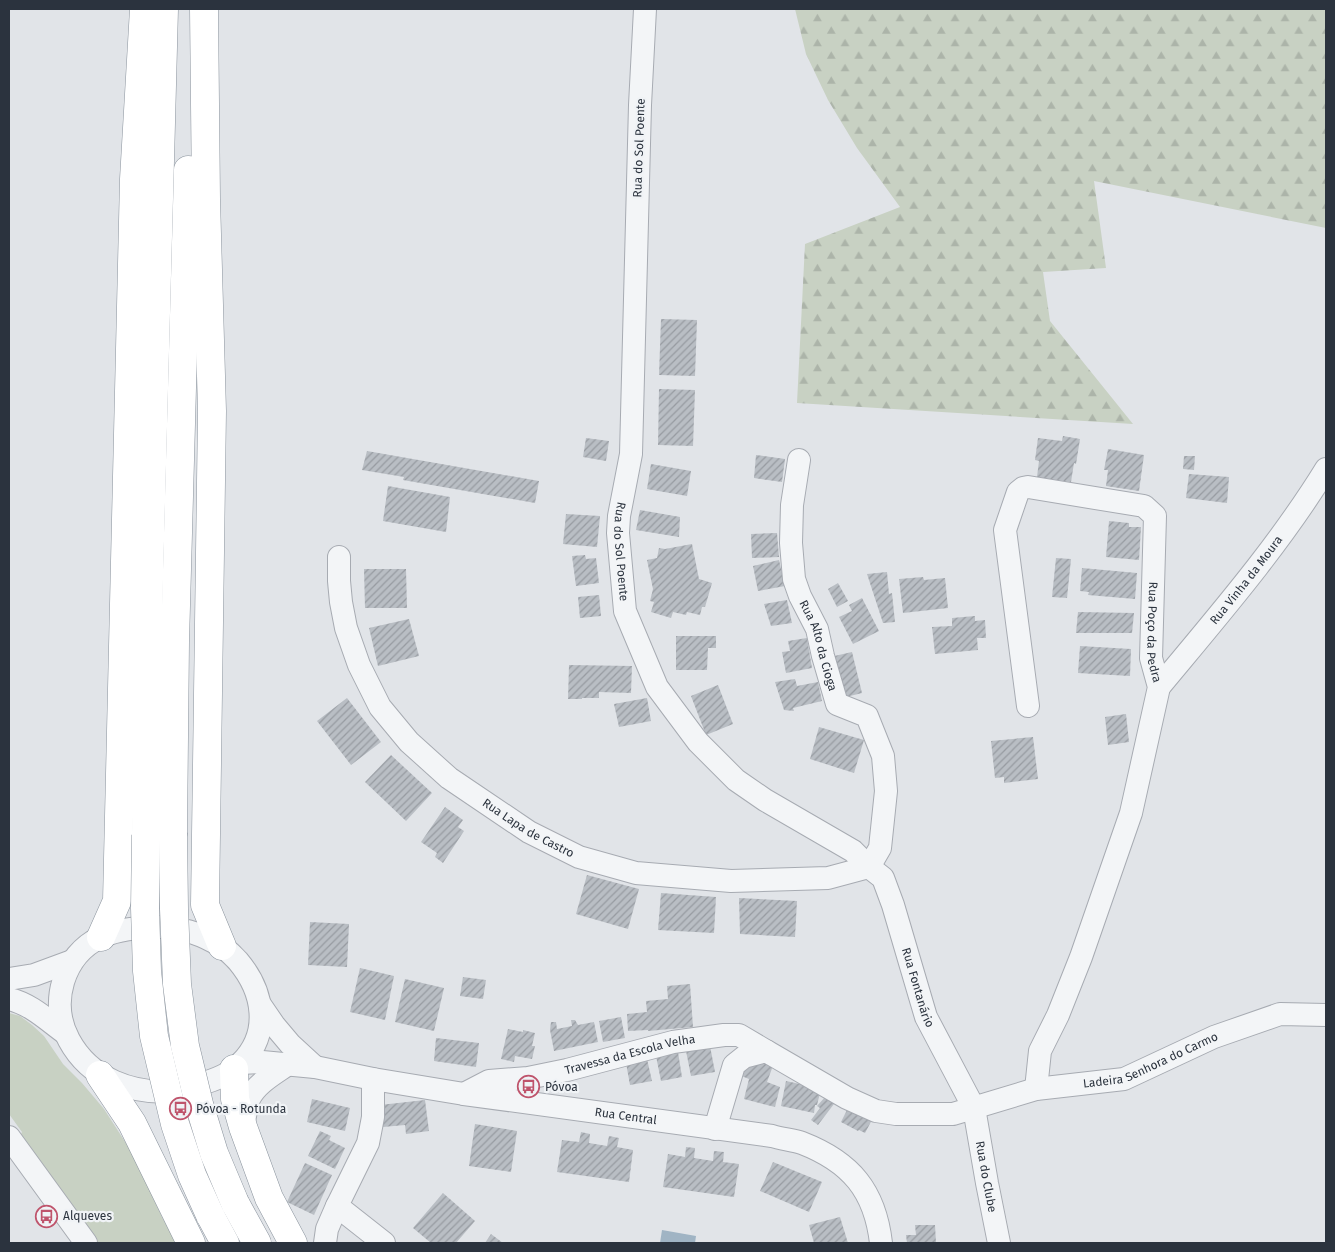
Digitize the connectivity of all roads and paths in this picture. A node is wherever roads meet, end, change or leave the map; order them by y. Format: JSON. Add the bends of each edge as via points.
{"nodes":[{"id":1,"x":144,"y":9,"type":"edge"},
{"id":2,"x":164,"y":9,"type":"edge"},
{"id":3,"x":192,"y":9,"type":"edge"},
{"id":4,"x":204,"y":9,"type":"edge"},
{"id":5,"x":645,"y":9,"type":"edge"},
{"id":6,"x":799,"y":460,"type":"dead end"},
{"id":7,"x":1326,"y":469,"type":"edge"},
{"id":8,"x":339,"y":557,"type":"dead end"},
{"id":9,"x":1159,"y":688,"type":"junction"},
{"id":10,"x":1028,"y":706,"type":"dead end"},
{"id":11,"x":869,"y":867,"type":"junction"},
{"id":12,"x":100,"y":937,"type":"junction"},
{"id":13,"x":222,"y":946,"type":"junction"},
{"id":14,"x":72,"y":961,"type":"junction"},
{"id":15,"x":9,"y":979,"type":"edge"},
{"id":16,"x":9,"y":999,"type":"edge"},
{"id":17,"x":261,"y":1006,"type":"junction"},
{"id":18,"x":1326,"y":1015,"type":"edge"},
{"id":19,"x":65,"y":1033,"type":"junction"},
{"id":20,"x":766,"y":1051,"type":"junction"},
{"id":21,"x":287,"y":1065,"type":"junction"},
{"id":22,"x":238,"y":1066,"type":"junction"},
{"id":23,"x":315,"y":1067,"type":"junction"},
{"id":24,"x":100,"y":1075,"type":"junction"},
{"id":25,"x":373,"y":1079,"type":"junction"},
{"id":26,"x":1036,"y":1089,"type":"junction"},
{"id":27,"x":464,"y":1094,"type":"junction"},
{"id":28,"x":974,"y":1108,"type":"junction"},
{"id":29,"x":243,"y":1127,"type":"junction"},
{"id":30,"x":715,"y":1128,"type":"junction"},
{"id":31,"x":9,"y":1137,"type":"edge"},
{"id":32,"x":337,"y":1206,"type":"junction"},
{"id":33,"x":86,"y":1243,"type":"edge"},
{"id":34,"x":191,"y":1243,"type":"edge"},
{"id":35,"x":225,"y":1243,"type":"edge"},
{"id":36,"x":257,"y":1243,"type":"edge"},
{"id":37,"x":293,"y":1243,"type":"edge"},
{"id":38,"x":326,"y":1243,"type":"edge"},
{"id":39,"x":384,"y":1243,"type":"edge"},
{"id":40,"x":881,"y":1243,"type":"edge"},
{"id":41,"x":999,"y":1243,"type":"edge"}],
"edges":[{"from":1,"to":12,"type":"highway","via":[[134,179],[117,901]]},
{"from":2,"to":35,"type":"highway","bridge":true,"via":[[149,579],[147,971],[154,1036],[175,1124],[192,1175]]},
{"from":3,"to":36,"type":"highway","bridge":true,"via":[[175,642],[174,910],[185,1046],[199,1104],[214,1154],[235,1204]]},
{"from":4,"to":13,"type":"highway","via":[[212,411],[205,905]]},
{"from":5,"to":11,"type":"street","name":"Rua do Sol Poente","via":[[631,454],[618,533],[626,611],[657,686],[698,742],[744,785],[853,851]]},
{"from":6,"to":11,"type":"street","name":"Rua Alto da Cioga","via":[[792,505],[794,579],[817,629],[837,704],[867,716],[883,756],[886,791],[880,848]]},
{"from":7,"to":9,"type":"street","name":"Rua Vinha da Moura","via":[[1309,498],[1249,578]]},
{"from":8,"to":11,"type":"street","name":"Rua Lapa de Castro","via":[[346,628],[359,665],[380,707],[409,742],[449,778],[530,832],[579,857],[636,873],[731,880],[828,878]]},
{"from":9,"to":10,"type":"street","name":"Rua Poço da Pedra","via":[[1151,658],[1155,516],[1144,506],[1028,487],[1018,492],[1005,530]]},
{"from":9,"to":26,"type":"street","name":"Rua Poço da Pedra","via":[[1131,813],[1081,957],[1040,1051]]},
{"from":11,"to":28,"type":"street","name":"Rua Fontanário","via":[[884,878],[926,1017]]},
{"from":12,"to":13,"type":"street","via":[[126,928],[160,926],[193,932]]},
{"from":12,"to":14,"type":"street"},
{"from":13,"to":17,"type":"street","via":[[246,971]]},
{"from":14,"to":15,"type":"street","via":[[34,975]]},
{"from":14,"to":19,"type":"street","via":[[59,998]]},
{"from":16,"to":19,"type":"street","via":[[29,1006]]},
{"from":17,"to":22,"type":"street","via":[[258,1036]]},
{"from":17,"to":23,"type":"street","via":[[290,1044]]},
{"from":18,"to":26,"type":"street","name":"Ladeira Senhora do Carmo","via":[[1280,1014],[1214,1038],[1124,1079]]},
{"from":19,"to":24,"type":"street","via":[[73,1048]]},
{"from":20,"to":27,"type":"street","name":"Travessa da Escola Velha","via":[[739,1035],[673,1042],[538,1076],[489,1081]]},
{"from":20,"to":28,"type":"street","name":"Travessa da Escola Velha","via":[[876,1111],[953,1114]]},
{"from":20,"to":30,"type":"street","via":[[744,1057],[734,1065]]},
{"from":21,"to":22,"type":"street","name":"Rua Central","via":[[262,1062]]},
{"from":21,"to":23,"type":"street","name":"Rua Central"},
{"from":21,"to":29,"type":"street","via":[[249,1099]]},
{"from":22,"to":24,"type":"street","via":[[212,1081],[177,1090],[131,1088]]},
{"from":22,"to":29,"type":"highway","via":[[235,1100]]},
{"from":23,"to":25,"type":"street","name":"Rua Central"},
{"from":24,"to":34,"type":"highway","via":[[132,1123]]},
{"from":25,"to":27,"type":"street","name":"Rua Central"},
{"from":25,"to":32,"type":"street","via":[[373,1117],[368,1143]]},
{"from":26,"to":28,"type":"street","name":"Ladeira Senhora do Carmo"},
{"from":27,"to":30,"type":"street","name":"Rua Central"},
{"from":28,"to":41,"type":"street","name":"Rua do Clube"},
{"from":29,"to":37,"type":"highway","via":[[269,1198]]},
{"from":30,"to":40,"type":"street","name":"Rua Central","via":[[801,1142],[832,1157],[857,1178],[871,1201]]},
{"from":31,"to":33,"type":"street"},
{"from":32,"to":38,"type":"street","via":[[327,1229]]},
{"from":32,"to":39,"type":"street"}]}
